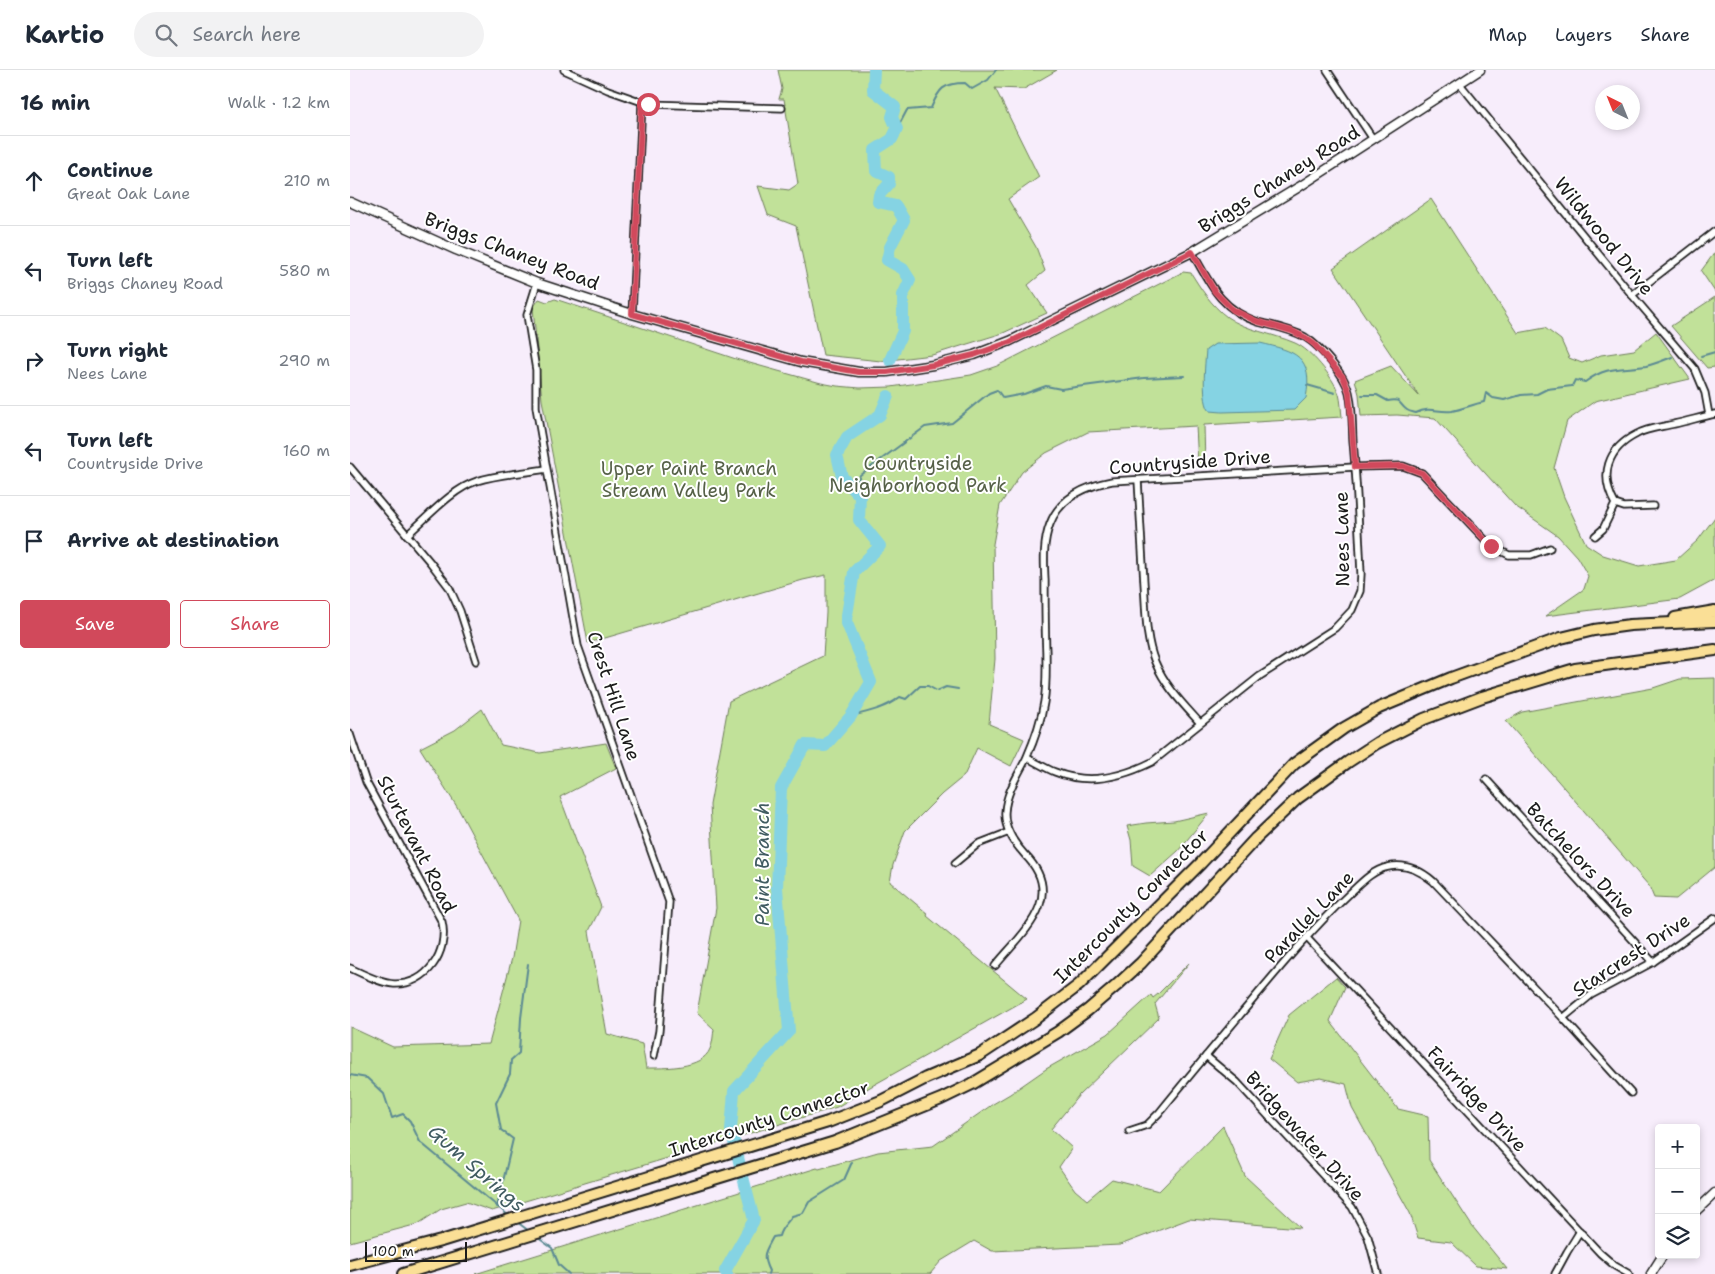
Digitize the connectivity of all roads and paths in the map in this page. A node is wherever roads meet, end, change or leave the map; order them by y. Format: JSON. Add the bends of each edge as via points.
{"nodes":[{"id":1,"x":564,"y":70,"type":"edge"},
{"id":2,"x":1327,"y":70,"type":"edge"},
{"id":3,"x":1480,"y":70,"type":"edge"},
{"id":4,"x":1460,"y":84,"type":"junction"},
{"id":5,"x":642,"y":102,"type":"junction"},
{"id":6,"x":782,"y":108,"type":"dead end"},
{"id":7,"x":1372,"y":139,"type":"junction"},
{"id":8,"x":350,"y":202,"type":"edge"},
{"id":9,"x":1715,"y":231,"type":"edge"},
{"id":10,"x":1192,"y":252,"type":"junction"},
{"id":11,"x":537,"y":283,"type":"junction"},
{"id":12,"x":1632,"y":295,"type":"junction"},
{"id":13,"x":632,"y":314,"type":"junction"},
{"id":14,"x":1712,"y":415,"type":"edge"},
{"id":15,"x":350,"y":467,"type":"edge"},
{"id":16,"x":1355,"y":467,"type":"junction"},
{"id":17,"x":546,"y":469,"type":"junction"},
{"id":18,"x":1138,"y":480,"type":"junction"},
{"id":19,"x":1614,"y":504,"type":"junction"},
{"id":20,"x":1653,"y":506,"type":"dead end"},
{"id":21,"x":407,"y":535,"type":"junction"},
{"id":22,"x":1595,"y":536,"type":"dead end"},
{"id":23,"x":1550,"y":548,"type":"dead end"},
{"id":24,"x":1715,"y":611,"type":"edge"},
{"id":25,"x":1715,"y":621,"type":"edge"},
{"id":26,"x":1630,"y":625,"type":"junction"},
{"id":27,"x":1715,"y":650,"type":"edge"},
{"id":28,"x":476,"y":661,"type":"dead end"},
{"id":29,"x":1200,"y":724,"type":"junction"},
{"id":30,"x":350,"y":734,"type":"edge"},
{"id":31,"x":1026,"y":758,"type":"junction"},
{"id":32,"x":1486,"y":778,"type":"dead end"},
{"id":33,"x":1009,"y":832,"type":"junction"},
{"id":34,"x":955,"y":863,"type":"dead end"},
{"id":35,"x":1715,"y":918,"type":"edge"},
{"id":36,"x":1307,"y":938,"type":"junction"},
{"id":37,"x":1654,"y":962,"type":"junction"},
{"id":38,"x":995,"y":966,"type":"dead end"},
{"id":39,"x":350,"y":968,"type":"edge"},
{"id":40,"x":1563,"y":1018,"type":"junction"},
{"id":41,"x":654,"y":1056,"type":"dead end"},
{"id":42,"x":1206,"y":1056,"type":"junction"},
{"id":43,"x":1630,"y":1093,"type":"dead end"},
{"id":44,"x":1129,"y":1131,"type":"dead end"},
{"id":45,"x":1714,"y":1195,"type":"edge"},
{"id":46,"x":1700,"y":1207,"type":"edge"},
{"id":47,"x":1580,"y":1232,"type":"junction"},
{"id":48,"x":1661,"y":1259,"type":"edge"},
{"id":49,"x":350,"y":1265,"type":"edge"},
{"id":50,"x":403,"y":1274,"type":"edge"},
{"id":51,"x":1378,"y":1274,"type":"edge"},
{"id":52,"x":1555,"y":1274,"type":"edge"},
{"id":53,"x":1630,"y":1274,"type":"edge"},
{"id":54,"x":1651,"y":1274,"type":"edge"}],
"edges":[{"from":1,"to":5,"type":"street"},
{"from":2,"to":7,"type":"street"},
{"from":3,"to":4,"type":"main road","name":"Briggs Chaney Road"},
{"from":4,"to":7,"type":"main road","name":"Briggs Chaney Road"},
{"from":4,"to":12,"type":"street","name":"Wildwood Drive"},
{"from":5,"to":6,"type":"street"},
{"from":5,"to":13,"type":"street"},
{"from":7,"to":10,"type":"main road","name":"Briggs Chaney Road"},
{"from":8,"to":11,"type":"main road","name":"Briggs Chaney Road"},
{"from":9,"to":12,"type":"street"},
{"from":10,"to":13,"type":"main road","name":"Briggs Chaney Road","via":[[1010,342],[950,361],[887,372],[859,372],[801,362]]},
{"from":10,"to":16,"type":"street","name":"Nees Lane","via":[[1215,292],[1233,310],[1304,337],[1343,377],[1349,392]]},
{"from":11,"to":13,"type":"main road","name":"Briggs Chaney Road"},
{"from":11,"to":17,"type":"street","name":"Crest Hill Lane","via":[[527,315]]},
{"from":12,"to":14,"type":"street","name":"Wildwood Drive","via":[[1695,369]]},
{"from":14,"to":19,"type":"street","via":[[1638,433],[1622,443],[1608,465],[1606,481]]},
{"from":15,"to":21,"type":"street"},
{"from":16,"to":18,"type":"street","name":"Countryside Drive"},
{"from":16,"to":23,"type":"street","name":"Countryside Drive","via":[[1403,466],[1422,473],[1491,546],[1509,555],[1531,555]]},
{"from":16,"to":29,"type":"street","name":"Nees Lane","via":[[1361,574],[1360,591],[1352,610],[1335,628],[1260,676]]},
{"from":17,"to":21,"type":"street","via":[[488,478],[466,486]]},
{"from":17,"to":41,"type":"street","name":"Crest Hill Lane","via":[[578,646],[669,902],[659,1031]]},
{"from":18,"to":29,"type":"street","via":[[1149,643],[1164,680]]},
{"from":18,"to":31,"type":"street","name":"Countryside Drive","via":[[1091,485],[1074,494],[1050,523],[1044,545],[1044,701],[1038,730]]},
{"from":19,"to":20,"type":"street"},
{"from":19,"to":22,"type":"street"},
{"from":21,"to":28,"type":"street","via":[[449,587]]},
{"from":24,"to":26,"type":"highway"},
{"from":25,"to":26,"type":"highway","name":"Intercounty Connector"},
{"from":26,"to":49,"type":"highway","name":"Intercounty Connector","via":[[1561,638],[1450,678],[1379,708],[1344,728],[1294,764],[1201,863],[1072,991],[980,1055],[828,1122],[440,1241]]},
{"from":27,"to":50,"type":"highway","name":"Intercounty Connector","via":[[1575,669],[1424,718],[1390,736],[1298,798],[1256,838],[1141,963],[1109,992],[1058,1032],[941,1099],[835,1142]]},
{"from":29,"to":31,"type":"street","name":"Nees Lane","via":[[1152,762],[1115,777],[1092,779],[1073,776]]},
{"from":30,"to":39,"type":"street","name":"Sturtevant Road","via":[[366,782],[442,922],[444,932],[440,956],[432,968],[406,983],[394,984]]},
{"from":31,"to":33,"type":"street","name":"Countryside Drive","via":[[1005,810]]},
{"from":32,"to":37,"type":"street","name":"Batchelors Drive"},
{"from":33,"to":34,"type":"street","via":[[978,844]]},
{"from":33,"to":38,"type":"street","name":"Countryside Drive","via":[[1040,874],[1042,895],[1034,918]]},
{"from":35,"to":37,"type":"street","name":"Starcrest Drive"},
{"from":36,"to":40,"type":"street","name":"Parallel Lane","via":[[1369,876],[1387,867],[1411,867],[1432,881]]},
{"from":36,"to":42,"type":"street","name":"Parallel Lane"},
{"from":36,"to":47,"type":"street","name":"Fairridge Drive"},
{"from":37,"to":40,"type":"street","name":"Starcrest Drive","via":[[1591,995]]},
{"from":40,"to":43,"type":"street","name":"Parallel Lane"},
{"from":42,"to":44,"type":"street","name":"Parallel Lane","via":[[1147,1125]]},
{"from":42,"to":51,"type":"street","name":"Bridgewater Drive","via":[[1237,1082],[1352,1207],[1368,1238]]},
{"from":45,"to":46,"type":"main road"},
{"from":47,"to":52,"type":"street"},
{"from":47,"to":53,"type":"street","name":"Fairridge Drive","via":[[1615,1266]]},
{"from":48,"to":54,"type":"main road"}]}
